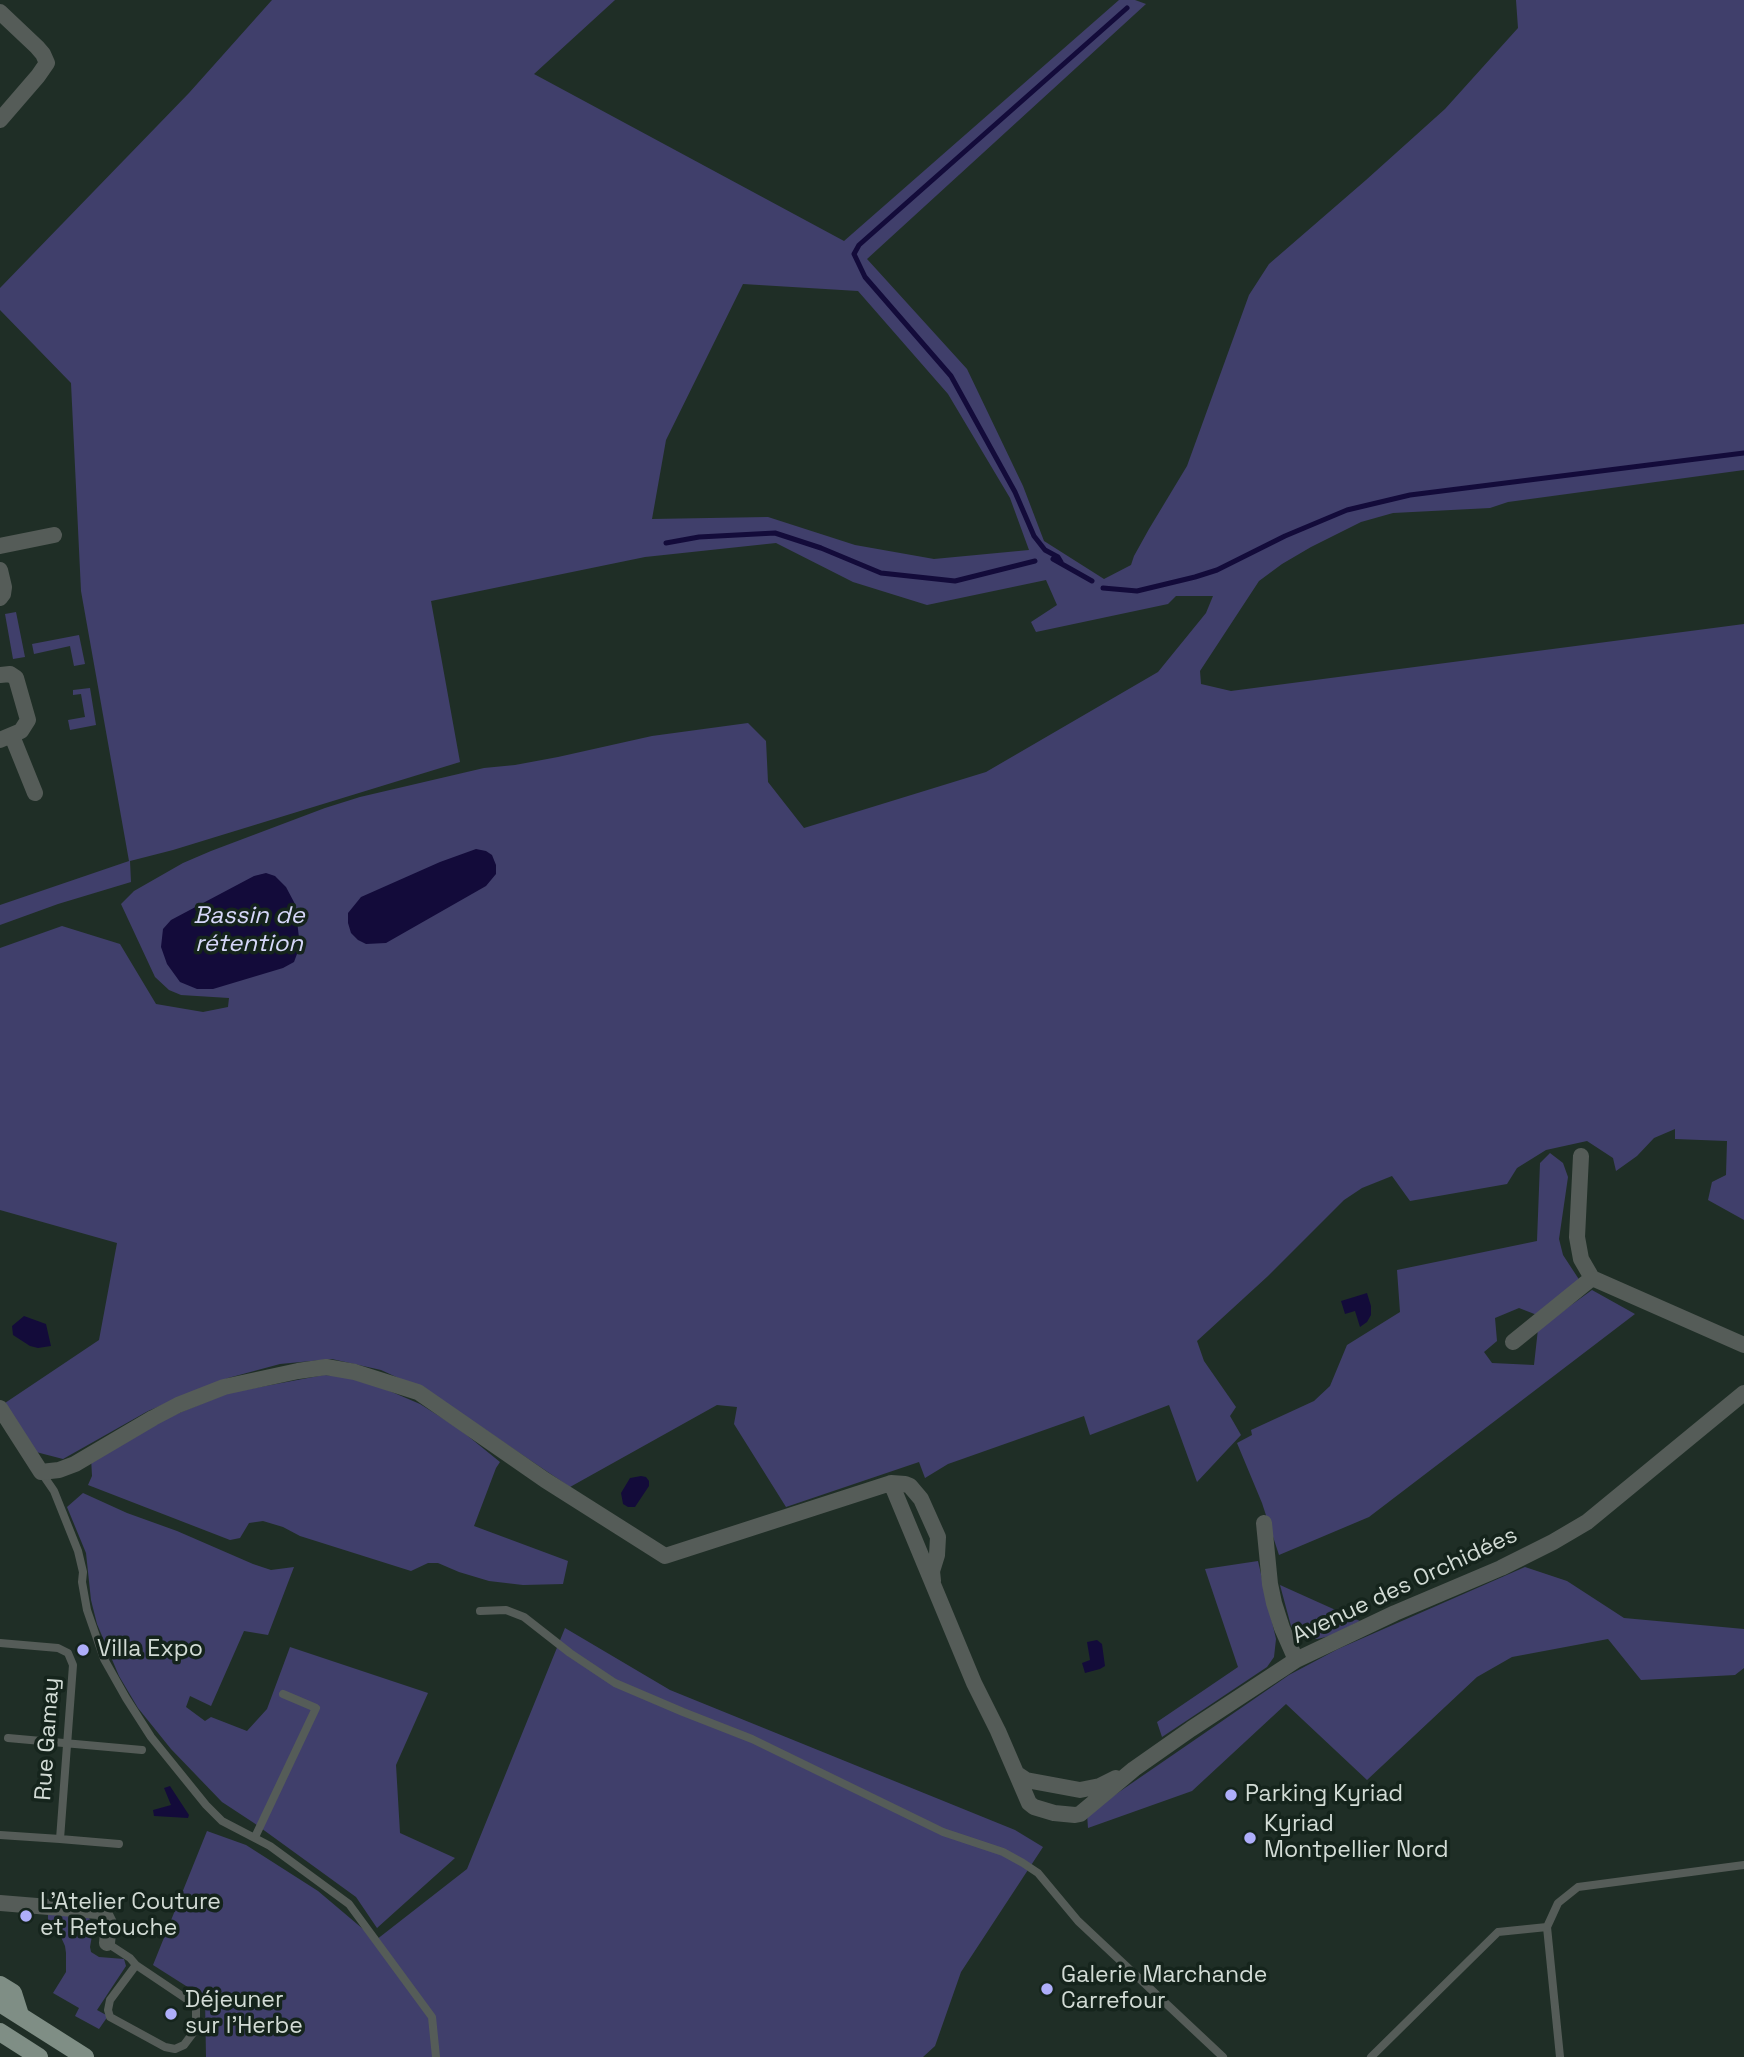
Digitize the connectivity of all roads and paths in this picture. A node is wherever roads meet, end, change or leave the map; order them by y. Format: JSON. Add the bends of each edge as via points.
{"nodes":[{"id":1,"x":0,"y":12,"type":"edge"},
{"id":2,"x":0,"y":120,"type":"edge"},
{"id":3,"x":54,"y":535,"type":"dead end"},
{"id":4,"x":0,"y":546,"type":"edge"},
{"id":5,"x":0,"y":570,"type":"edge"},
{"id":6,"x":0,"y":598,"type":"edge"},
{"id":7,"x":0,"y":675,"type":"edge"},
{"id":8,"x":6,"y":738,"type":"edge"},
{"id":9,"x":35,"y":793,"type":"dead end"},
{"id":10,"x":1581,"y":1156,"type":"dead end"},
{"id":11,"x":1592,"y":1278,"type":"junction"},
{"id":12,"x":1513,"y":1342,"type":"dead end"},
{"id":13,"x":1744,"y":1346,"type":"edge"},
{"id":14,"x":1744,"y":1393,"type":"edge"},
{"id":15,"x":0,"y":1408,"type":"edge"},
{"id":16,"x":41,"y":1472,"type":"junction"},
{"id":17,"x":891,"y":1483,"type":"junction"},
{"id":18,"x":1264,"y":1524,"type":"dead end"},
{"id":19,"x":933,"y":1587,"type":"junction"},
{"id":20,"x":480,"y":1611,"type":"dead end"},
{"id":21,"x":0,"y":1643,"type":"edge"},
{"id":22,"x":1296,"y":1660,"type":"junction"},
{"id":23,"x":283,"y":1695,"type":"dead end"},
{"id":24,"x":8,"y":1738,"type":"dead end"},
{"id":25,"x":68,"y":1744,"type":"junction"},
{"id":26,"x":142,"y":1750,"type":"dead end"},
{"id":27,"x":1134,"y":1769,"type":"junction"},
{"id":28,"x":1017,"y":1774,"type":"junction"},
{"id":29,"x":0,"y":1835,"type":"edge"},
{"id":30,"x":255,"y":1837,"type":"junction"},
{"id":31,"x":60,"y":1839,"type":"junction"},
{"id":32,"x":119,"y":1844,"type":"dead end"},
{"id":33,"x":1744,"y":1865,"type":"edge"},
{"id":34,"x":0,"y":1903,"type":"edge"},
{"id":35,"x":1547,"y":1927,"type":"junction"},
{"id":36,"x":107,"y":1943,"type":"joint"},
{"id":37,"x":136,"y":1965,"type":"junction"},
{"id":38,"x":0,"y":1985,"type":"edge"},
{"id":39,"x":0,"y":2003,"type":"edge"},
{"id":40,"x":20,"y":2014,"type":"junction"},
{"id":41,"x":0,"y":2032,"type":"edge"},
{"id":42,"x":39,"y":2057,"type":"edge"},
{"id":43,"x":85,"y":2057,"type":"edge"},
{"id":44,"x":436,"y":2057,"type":"edge"},
{"id":45,"x":1223,"y":2057,"type":"edge"},
{"id":46,"x":1371,"y":2057,"type":"edge"},
{"id":47,"x":1560,"y":2057,"type":"edge"}],
"edges":[{"from":1,"to":2,"type":"street","via":[[47,63]]},
{"from":3,"to":4,"type":"street"},
{"from":5,"to":6,"type":"street","via":[[4,590]]},
{"from":7,"to":8,"type":"street","via":[[16,678],[27,720],[21,732]]},
{"from":8,"to":9,"type":"street"},
{"from":10,"to":11,"type":"street","via":[[1577,1237],[1581,1259]]},
{"from":11,"to":12,"type":"street"},
{"from":11,"to":13,"type":"street"},
{"from":14,"to":22,"type":"street","name":"Avenue des Orchidées","via":[[1587,1522],[1501,1568]]},
{"from":15,"to":16,"type":"street"},
{"from":16,"to":17,"type":"street","via":[[75,1464],[153,1418],[213,1391],[326,1367],[418,1392],[665,1556]]},
{"from":16,"to":30,"type":"lane","via":[[72,1532],[91,1626],[114,1679],[150,1737],[206,1805],[222,1821]]},
{"from":17,"to":19,"type":"street"},
{"from":17,"to":19,"type":"street","via":[[905,1484],[918,1494],[938,1537]]},
{"from":18,"to":22,"type":"street","via":[[1274,1603]]},
{"from":19,"to":28,"type":"street"},
{"from":20,"to":45,"type":"lane","via":[[506,1610],[524,1617],[615,1683],[752,1739],[943,1832],[1023,1863]]},
{"from":21,"to":25,"type":"lane","name":"Rue Gamay","via":[[58,1648],[71,1657]]},
{"from":22,"to":27,"type":"street","name":"Avenue des Orchidées"},
{"from":23,"to":30,"type":"lane","via":[[316,1708]]},
{"from":24,"to":25,"type":"lane"},
{"from":25,"to":26,"type":"lane"},
{"from":25,"to":31,"type":"lane","name":"Rue Gamay"},
{"from":27,"to":28,"type":"street","via":[[1089,1790],[1026,1780]]},
{"from":27,"to":28,"type":"street","name":"Avenue des Orchidées","via":[[1080,1814],[1034,1807],[1028,1803]]},
{"from":29,"to":31,"type":"lane"},
{"from":30,"to":44,"type":"lane","via":[[349,1904],[432,2017]]},
{"from":31,"to":32,"type":"lane"},
{"from":33,"to":35,"type":"lane","via":[[1578,1887],[1558,1903]]},
{"from":34,"to":36,"type":"street","via":[[102,1913],[109,1923]]},
{"from":35,"to":46,"type":"lane","via":[[1498,1932]]},
{"from":35,"to":47,"type":"lane"},
{"from":36,"to":37,"type":"lane"},
{"from":37,"to":37,"type":"lane","via":[[194,2004],[196,2029],[184,2045],[165,2047],[110,2017],[110,2000]]},
{"from":38,"to":40,"type":"main road","via":[[13,1993]]},
{"from":39,"to":40,"type":"main road"},
{"from":40,"to":43,"type":"main road"},
{"from":41,"to":42,"type":"main road"}]}
